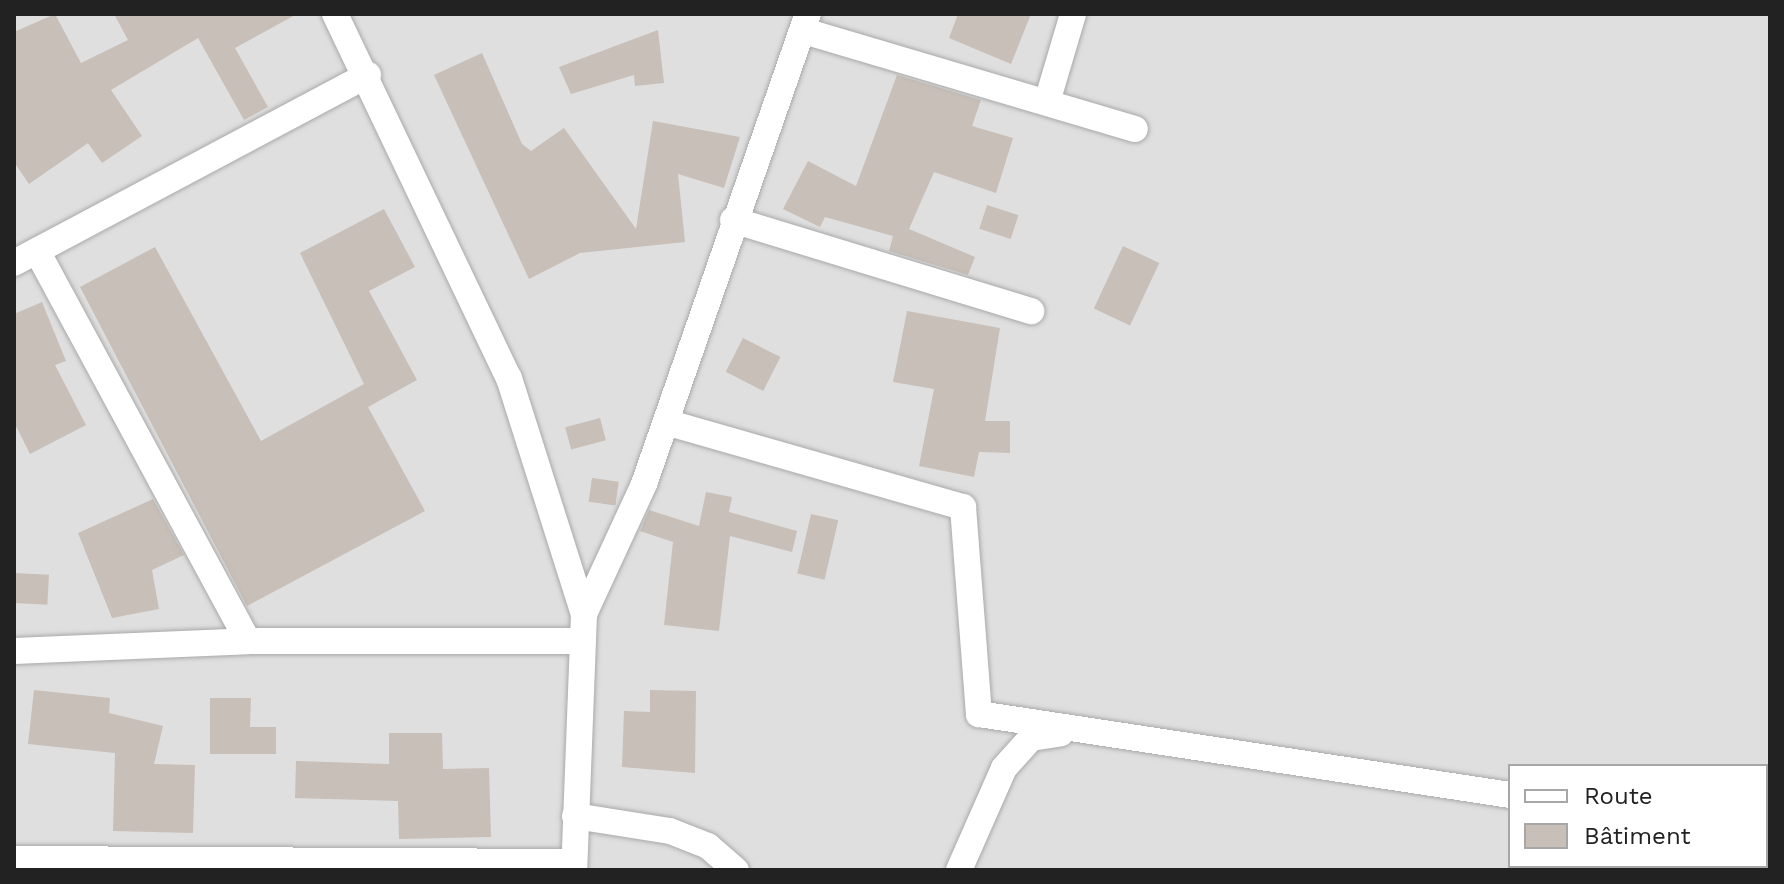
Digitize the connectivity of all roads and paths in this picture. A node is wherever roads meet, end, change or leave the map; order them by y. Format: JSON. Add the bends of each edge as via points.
{"nodes":[{"id":1,"x":335,"y":14,"type":"edge"},
{"id":2,"x":1073,"y":14,"type":"edge"},
{"id":3,"x":806,"y":22,"type":"edge"},
{"id":4,"x":368,"y":75,"type":"junction"},
{"id":5,"x":1047,"y":102,"type":"junction"},
{"id":6,"x":1135,"y":129,"type":"dead end"},
{"id":7,"x":733,"y":220,"type":"junction"},
{"id":8,"x":37,"y":251,"type":"junction"},
{"id":9,"x":14,"y":263,"type":"edge"},
{"id":10,"x":1031,"y":311,"type":"dead end"},
{"id":11,"x":666,"y":422,"type":"junction"},
{"id":12,"x":584,"y":614,"type":"junction"},
{"id":13,"x":248,"y":641,"type":"junction"},
{"id":14,"x":580,"y":641,"type":"junction"},
{"id":15,"x":14,"y":651,"type":"edge"},
{"id":16,"x":1092,"y":731,"type":"junction"},
{"id":17,"x":1508,"y":795,"type":"edge"},
{"id":18,"x":575,"y":816,"type":"junction"},
{"id":19,"x":14,"y":859,"type":"edge"},
{"id":20,"x":574,"y":866,"type":"edge"},
{"id":21,"x":736,"y":870,"type":"edge"},
{"id":22,"x":959,"y":870,"type":"edge"}],
"edges":[{"from":1,"to":4,"type":"street"},
{"from":2,"to":5,"type":"street"},
{"from":3,"to":5,"type":"street"},
{"from":3,"to":7,"type":"street"},
{"from":4,"to":8,"type":"street"},
{"from":4,"to":12,"type":"street","via":[[509,378]]},
{"from":5,"to":6,"type":"street"},
{"from":7,"to":10,"type":"street"},
{"from":7,"to":11,"type":"street"},
{"from":8,"to":9,"type":"street"},
{"from":8,"to":13,"type":"street"},
{"from":11,"to":12,"type":"street"},
{"from":11,"to":16,"type":"street","via":[[963,507],[979,714]]},
{"from":12,"to":14,"type":"street"},
{"from":13,"to":14,"type":"street"},
{"from":13,"to":15,"type":"street"},
{"from":14,"to":18,"type":"street"},
{"from":16,"to":17,"type":"street"},
{"from":16,"to":22,"type":"street","via":[[1046,734],[1019,748]]},
{"from":18,"to":20,"type":"street"},
{"from":18,"to":21,"type":"street","via":[[670,831],[708,846]]},
{"from":19,"to":20,"type":"street"}]}
